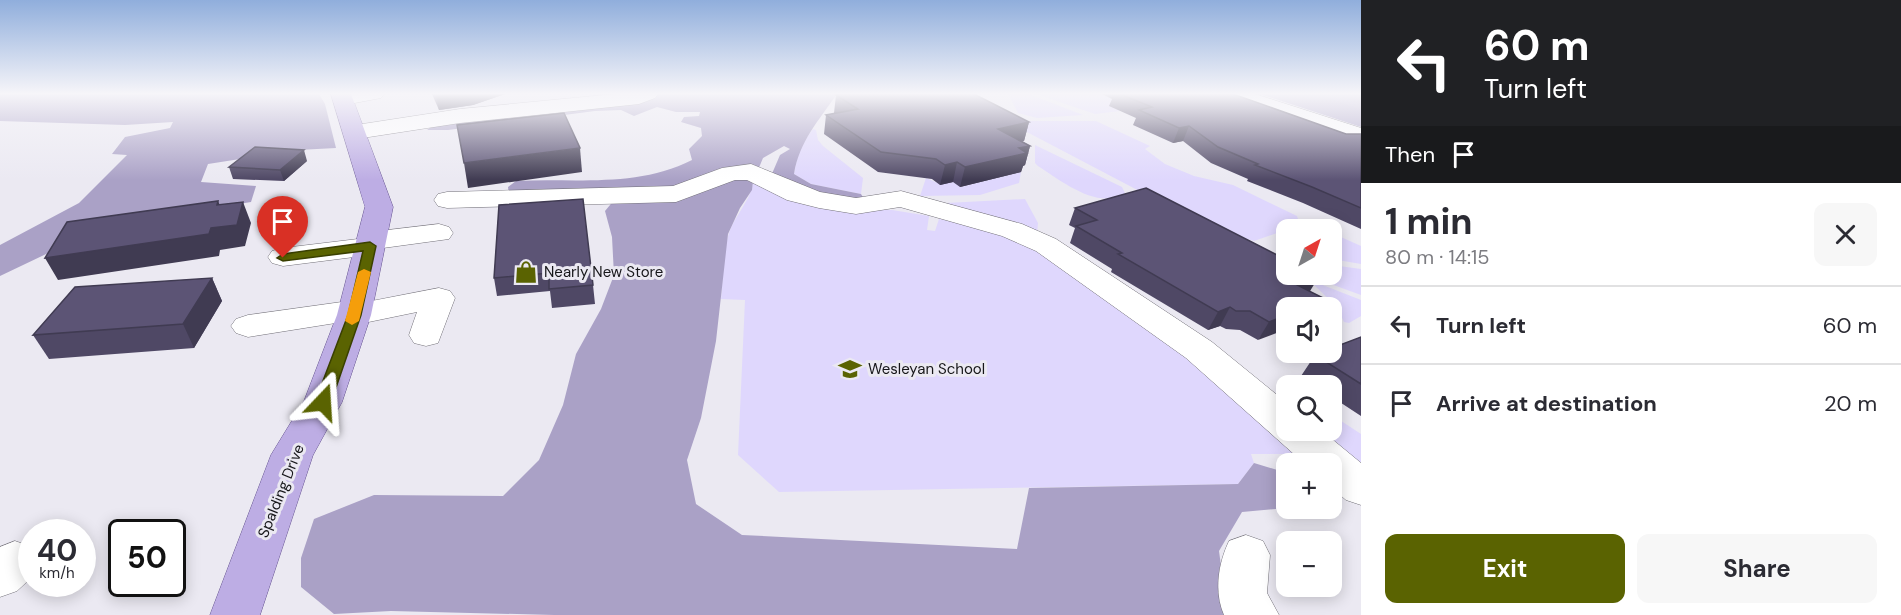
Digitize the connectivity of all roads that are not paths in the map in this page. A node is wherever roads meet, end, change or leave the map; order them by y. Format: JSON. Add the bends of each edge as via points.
{"nodes":[{"id":1,"x":352,"y":123,"type":"edge"},
{"id":2,"x":433,"y":123,"type":"edge"},
{"id":3,"x":560,"y":123,"type":"edge"},
{"id":4,"x":1323,"y":123,"type":"edge"},
{"id":5,"x":1361,"y":135,"type":"edge"},
{"id":6,"x":359,"y":141,"type":"junction"},
{"id":7,"x":447,"y":200,"type":"dead end"},
{"id":8,"x":439,"y":233,"type":"dead end"},
{"id":9,"x":371,"y":244,"type":"junction"},
{"id":10,"x":283,"y":258,"type":"dead end"},
{"id":11,"x":355,"y":312,"type":"junction"},
{"id":12,"x":248,"y":326,"type":"dead end"},
{"id":13,"x":426,"y":335,"type":"dead end"},
{"id":14,"x":1276,"y":416,"type":"edge"},
{"id":15,"x":1306,"y":441,"type":"edge"},
{"id":16,"x":1361,"y":488,"type":"edge"},
{"id":17,"x":1246,"y":555,"type":"dead end"},
{"id":18,"x":235,"y":615,"type":"edge"},
{"id":19,"x":1254,"y":615,"type":"edge"}],
"edges":[{"from":1,"to":6,"type":"main road","name":"Spalding Drive"},
{"from":2,"to":6,"type":"street"},
{"from":3,"to":6,"type":"street"},
{"from":4,"to":5,"type":"street"},
{"from":6,"to":9,"type":"main road","name":"Spalding Drive","via":[[379,207]]},
{"from":7,"to":14,"type":"street","via":[[676,194],[731,173],[752,172],[796,194],[819,200],[856,206],[901,199],[1012,230],[1046,245],[1199,350]]},
{"from":8,"to":9,"type":"street"},
{"from":9,"to":10,"type":"street"},
{"from":9,"to":11,"type":"main road","name":"Spalding Drive"},
{"from":11,"to":12,"type":"street"},
{"from":11,"to":13,"type":"street","via":[[439,298]]},
{"from":11,"to":18,"type":"main road","name":"Spalding Drive","via":[[323,402],[292,455]]},
{"from":15,"to":16,"type":"street"},
{"from":17,"to":19,"type":"street","via":[[1242,599]]}]}
